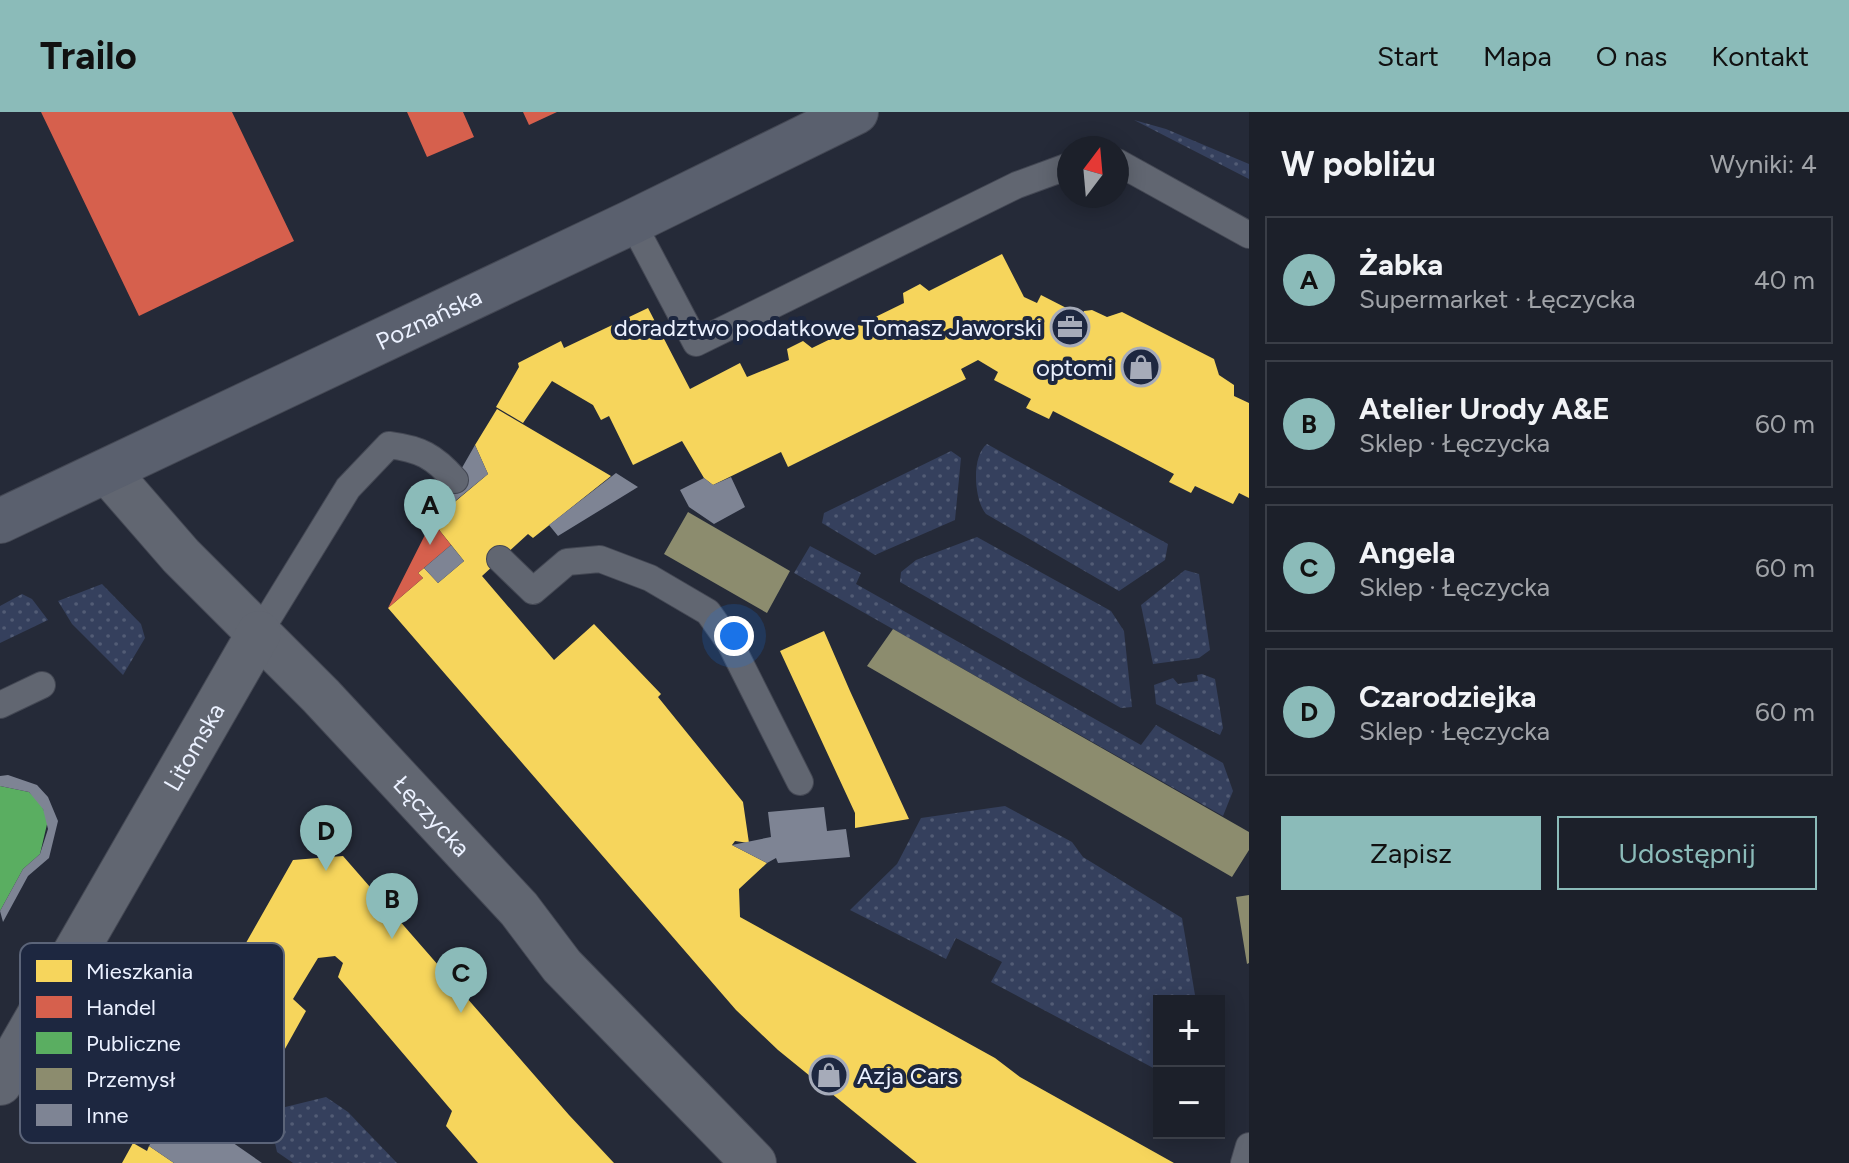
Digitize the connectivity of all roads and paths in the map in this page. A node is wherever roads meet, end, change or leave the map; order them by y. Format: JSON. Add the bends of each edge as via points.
{"nodes":[{"id":1,"x":856,"y":112,"type":"edge"},
{"id":2,"x":1129,"y":169,"type":"edge"},
{"id":3,"x":1057,"y":170,"type":"edge"},
{"id":4,"x":632,"y":222,"type":"junction"},
{"id":5,"x":1249,"y":235,"type":"edge"},
{"id":6,"x":107,"y":471,"type":"junction"},
{"id":7,"x":455,"y":480,"type":"dead end"},
{"id":8,"x":0,"y":521,"type":"edge"},
{"id":9,"x":500,"y":559,"type":"dead end"},
{"id":10,"x":259,"y":633,"type":"junction"},
{"id":11,"x":42,"y":685,"type":"dead end"},
{"id":12,"x":0,"y":705,"type":"edge"},
{"id":13,"x":800,"y":782,"type":"dead end"},
{"id":14,"x":81,"y":943,"type":"edge"},
{"id":15,"x":20,"y":1048,"type":"edge"},
{"id":16,"x":0,"y":1083,"type":"edge"},
{"id":17,"x":1249,"y":1146,"type":"edge"},
{"id":18,"x":754,"y":1163,"type":"edge"},
{"id":19,"x":1244,"y":1163,"type":"edge"}],
"edges":[{"from":1,"to":4,"type":"street","name":"Poznańska"},
{"from":2,"to":5,"type":"lane"},
{"from":3,"to":4,"type":"lane","via":[[1017,185],[696,343]]},
{"from":4,"to":6,"type":"street","name":"Poznańska"},
{"from":6,"to":8,"type":"street","name":"Poznańska"},
{"from":6,"to":10,"type":"street","name":"Łęczycka","via":[[181,556]]},
{"from":7,"to":10,"type":"lane","name":"Litomska","via":[[435,458],[415,448],[389,445],[348,488]]},
{"from":9,"to":13,"type":"lane","via":[[533,591],[567,562],[600,559],[650,578],[708,612],[730,643]]},
{"from":10,"to":14,"type":"street","name":"Litomska"},
{"from":10,"to":18,"type":"street","name":"Łęczycka","via":[[519,909],[562,966]]},
{"from":11,"to":12,"type":"lane"},
{"from":15,"to":16,"type":"street","name":"Litomska"},
{"from":17,"to":19,"type":"lane"}]}
